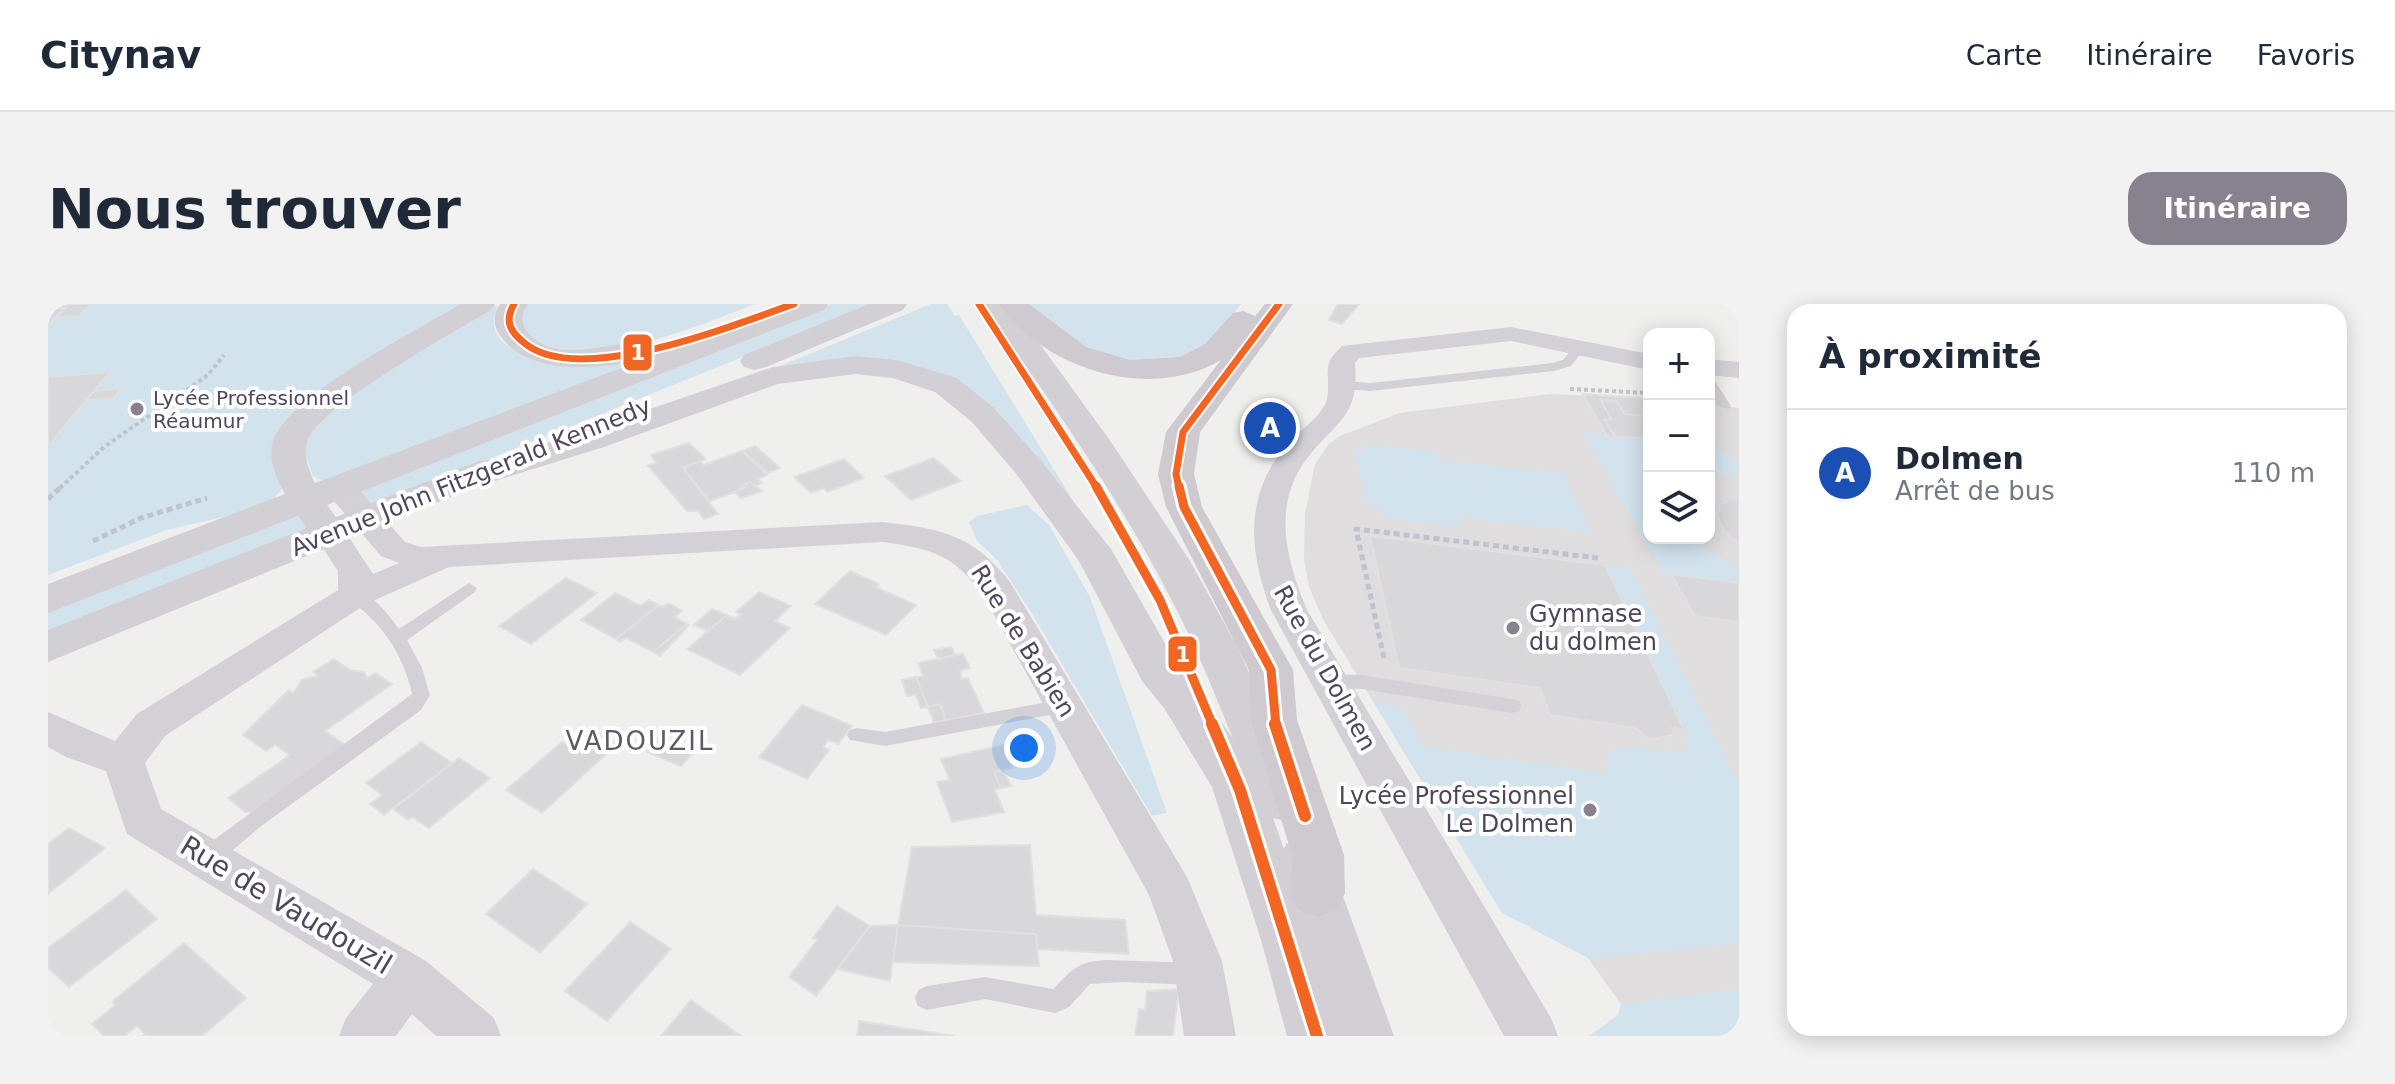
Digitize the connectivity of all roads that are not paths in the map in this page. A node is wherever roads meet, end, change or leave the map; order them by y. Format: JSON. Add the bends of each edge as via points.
{"nodes":[{"id":1,"x":481,"y":304,"type":"edge"},
{"id":2,"x":514,"y":304,"type":"edge"},
{"id":3,"x":794,"y":304,"type":"edge"},
{"id":4,"x":814,"y":304,"type":"edge"},
{"id":5,"x":893,"y":304,"type":"edge"},
{"id":6,"x":1254,"y":304,"type":"edge"},
{"id":7,"x":1279,"y":304,"type":"edge"},
{"id":8,"x":1001,"y":316,"type":"edge"},
{"id":9,"x":1643,"y":361,"type":"edge"},
{"id":10,"x":1715,"y":368,"type":"edge"},
{"id":11,"x":1739,"y":370,"type":"edge"},
{"id":12,"x":1715,"y":391,"type":"edge"},
{"id":13,"x":1724,"y":406,"type":"dead end"},
{"id":14,"x":465,"y":479,"type":"junction"},
{"id":15,"x":322,"y":494,"type":"junction"},
{"id":16,"x":367,"y":519,"type":"junction"},
{"id":17,"x":330,"y":534,"type":"junction"},
{"id":18,"x":443,"y":558,"type":"junction"},
{"id":19,"x":469,"y":588,"type":"dead end"},
{"id":20,"x":354,"y":596,"type":"junction"},
{"id":21,"x":48,"y":599,"type":"edge"},
{"id":22,"x":397,"y":639,"type":"junction"},
{"id":23,"x":48,"y":647,"type":"edge"},
{"id":24,"x":1330,"y":681,"type":"junction"},
{"id":25,"x":1064,"y":706,"type":"junction"},
{"id":26,"x":1512,"y":706,"type":"dead end"},
{"id":27,"x":48,"y":727,"type":"edge"},
{"id":28,"x":857,"y":735,"type":"dead end"},
{"id":29,"x":123,"y":760,"type":"junction"},
{"id":30,"x":1240,"y":790,"type":"junction"},
{"id":31,"x":207,"y":858,"type":"junction"},
{"id":32,"x":1318,"y":893,"type":"junction"},
{"id":33,"x":1203,"y":974,"type":"junction"},
{"id":34,"x":408,"y":978,"type":"junction"},
{"id":35,"x":927,"y":998,"type":"dead end"},
{"id":36,"x":365,"y":1036,"type":"edge"},
{"id":37,"x":475,"y":1036,"type":"edge"},
{"id":38,"x":1210,"y":1036,"type":"edge"},
{"id":39,"x":1317,"y":1036,"type":"edge"},
{"id":40,"x":1364,"y":1036,"type":"edge"},
{"id":41,"x":1532,"y":1036,"type":"edge"}],
"edges":[{"from":1,"to":15,"type":"main road","via":[[341,392],[296,429],[289,446]]},
{"from":2,"to":3,"type":"main road","via":[[507,323],[517,340],[535,350],[589,359],[649,350]]},
{"from":4,"to":15,"type":"main road","name":"Avenue John Fitzgerald Kennedy"},
{"from":5,"to":14,"type":"main road","name":"Avenue John Fitzgerald Kennedy"},
{"from":6,"to":8,"type":"main road","via":[[1222,345],[1203,359],[1148,369],[1087,358]]},
{"from":7,"to":32,"type":"main road","via":[[1183,432],[1176,474],[1184,507],[1271,670],[1274,720],[1318,855]]},
{"from":8,"to":30,"type":"main road","via":[[1160,600]]},
{"from":8,"to":32,"type":"main road","via":[[1106,459],[1191,599],[1244,709]]},
{"from":9,"to":24,"type":"street","name":"Rue du Dolmen","via":[[1500,333],[1369,347],[1345,355],[1345,385],[1337,412],[1285,470],[1267,530],[1277,583]]},
{"from":10,"to":11,"type":"street"},
{"from":12,"to":13,"type":"lane"},
{"from":14,"to":16,"type":"main road","name":"Avenue John Fitzgerald Kennedy"},
{"from":14,"to":30,"type":"main road","via":[[773,376],[855,365],[897,369],[946,385],[1002,436],[1097,558],[1158,670]]},
{"from":15,"to":16,"type":"street"},
{"from":15,"to":17,"type":"main road"},
{"from":15,"to":21,"type":"main road","name":"Avenue John Fitzgerald Kennedy"},
{"from":16,"to":17,"type":"main road","name":"Avenue John Fitzgerald Kennedy"},
{"from":16,"to":18,"type":"street","via":[[393,549],[418,558]]},
{"from":17,"to":20,"type":"street","via":[[357,574]]},
{"from":17,"to":23,"type":"main road","name":"Avenue John Fitzgerald Kennedy"},
{"from":18,"to":20,"type":"street"},
{"from":18,"to":25,"type":"street","name":"Rue de Babien","via":[[883,532],[928,538],[956,546],[979,562]]},
{"from":19,"to":22,"type":"lane"},
{"from":20,"to":22,"type":"lane","via":[[366,601]]},
{"from":20,"to":29,"type":"street","via":[[151,725]]},
{"from":22,"to":31,"type":"lane","via":[[420,681],[421,695],[414,705]]},
{"from":24,"to":26,"type":"lane"},
{"from":24,"to":41,"type":"street","name":"Rue du Dolmen"},
{"from":25,"to":28,"type":"lane","via":[[885,739]]},
{"from":25,"to":33,"type":"street","name":"Rue de Babien","via":[[1146,843],[1194,942]]},
{"from":27,"to":29,"type":"street","via":[[80,746]]},
{"from":29,"to":31,"type":"street","name":"Rue de Vaudouzil","via":[[143,821]]},
{"from":30,"to":39,"type":"main road"},
{"from":31,"to":34,"type":"street","name":"Rue de Vaudouzil"},
{"from":32,"to":40,"type":"main road"},
{"from":33,"to":35,"type":"lane","via":[[1090,972],[1073,980],[1055,1001],[985,988]]},
{"from":33,"to":38,"type":"street","name":"Rue de Babien"},
{"from":34,"to":36,"type":"street"},
{"from":34,"to":37,"type":"street","name":"Rue de Vaudouzil"}]}
